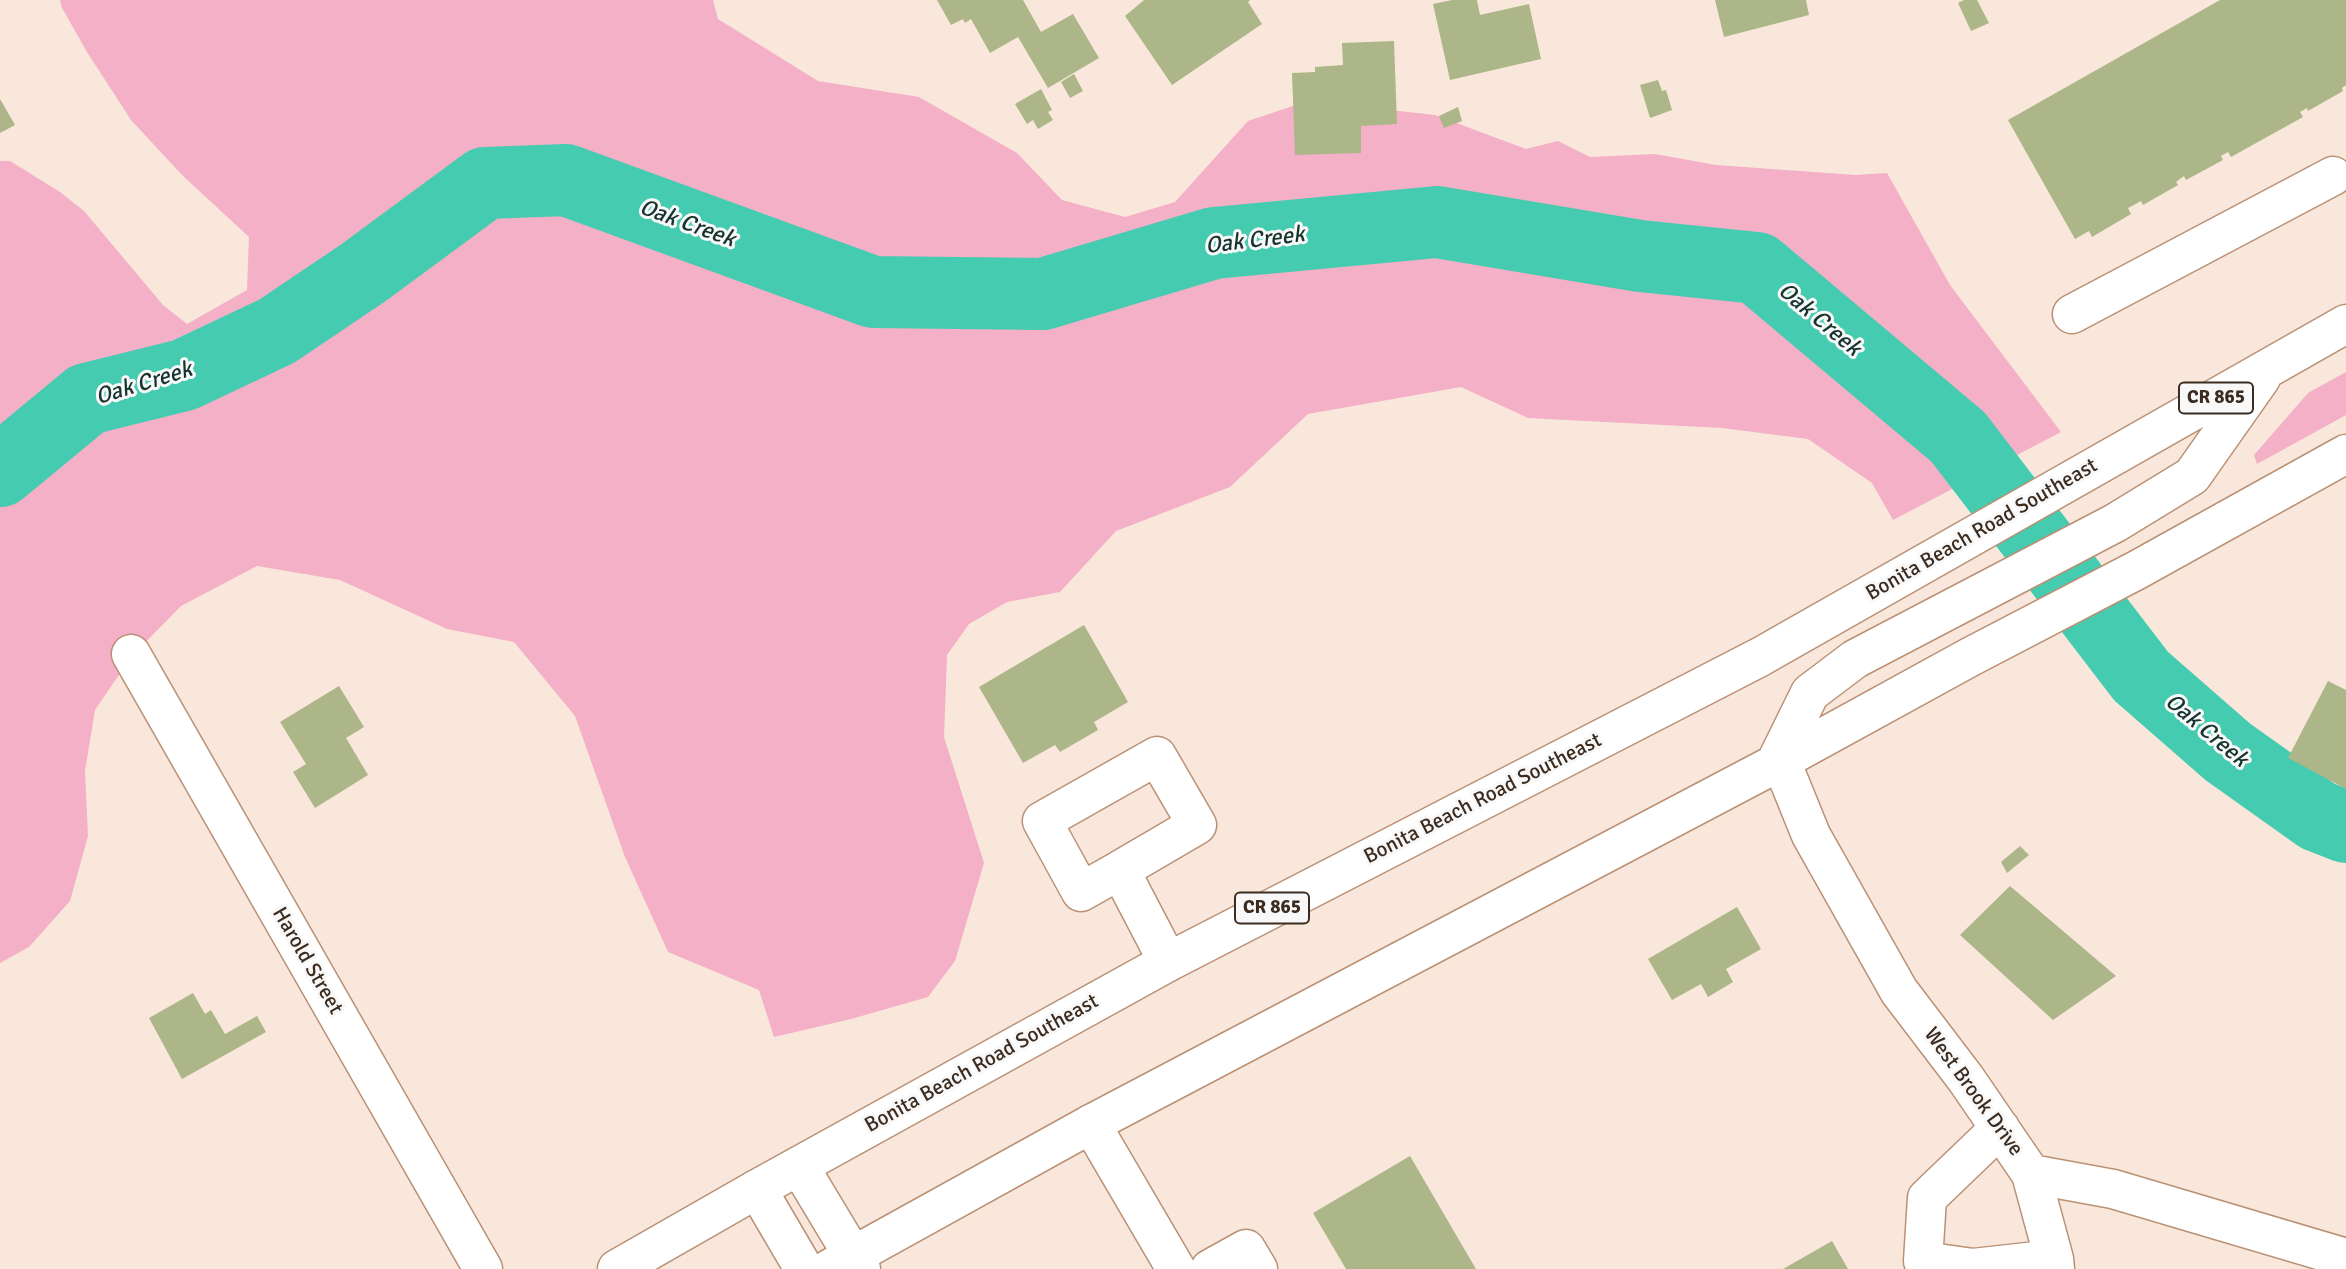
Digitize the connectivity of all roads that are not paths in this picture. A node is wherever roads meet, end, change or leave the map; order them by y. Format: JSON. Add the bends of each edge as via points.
{"nodes":[{"id":1,"x":2342,"y":181,"type":"edge"},
{"id":2,"x":2072,"y":314,"type":"dead end"},
{"id":3,"x":2346,"y":324,"type":"edge"},
{"id":4,"x":2269,"y":368,"type":"junction"},
{"id":5,"x":2346,"y":454,"type":"edge"},
{"id":6,"x":131,"y":654,"type":"dead end"},
{"id":7,"x":1778,"y":762,"type":"junction"},
{"id":8,"x":1121,"y":870,"type":"dead end"},
{"id":9,"x":1168,"y":962,"type":"junction"},
{"id":10,"x":1091,"y":1124,"type":"junction"},
{"id":11,"x":2000,"y":1128,"type":"junction"},
{"id":12,"x":799,"y":1166,"type":"junction"},
{"id":13,"x":2031,"y":1174,"type":"junction"},
{"id":14,"x":757,"y":1189,"type":"junction"},
{"id":15,"x":2346,"y":1258,"type":"edge"},
{"id":16,"x":2055,"y":1264,"type":"edge"},
{"id":17,"x":848,"y":1265,"type":"edge"},
{"id":18,"x":483,"y":1269,"type":"edge"},
{"id":19,"x":617,"y":1269,"type":"edge"},
{"id":20,"x":804,"y":1269,"type":"edge"},
{"id":21,"x":1176,"y":1269,"type":"edge"},
{"id":22,"x":1210,"y":1269,"type":"edge"},
{"id":23,"x":1258,"y":1269,"type":"edge"}],
"edges":[{"from":1,"to":2,"type":"main road"},
{"from":3,"to":4,"type":"main road","name":"Bonita Beach Road Southeast","number":"CR 865"},
{"from":4,"to":7,"type":"main road","via":[[2192,476],[2115,523],[1855,659],[1810,693]]},
{"from":4,"to":9,"type":"main road","name":"Bonita Beach Road Southeast","number":"CR 865","via":[[1748,663]]},
{"from":5,"to":7,"type":"main road"},
{"from":6,"to":18,"type":"main road","name":"Harold Street"},
{"from":7,"to":10,"type":"main road"},
{"from":7,"to":11,"type":"main road","name":"West Brook Drive","via":[[1811,835],[1899,991]]},
{"from":8,"to":9,"type":"main road"},
{"from":9,"to":12,"type":"main road","name":"Bonita Beach Road Southeast","number":"CR 865"},
{"from":10,"to":17,"type":"main road"},
{"from":10,"to":21,"type":"main road"},
{"from":11,"to":13,"type":"main road","name":"West Brook Drive"},
{"from":11,"to":16,"type":"main road","via":[[1927,1198],[1923,1261],[1973,1268]]},
{"from":12,"to":14,"type":"main road","name":"Bonita Beach Road Southeast","number":"CR 865"},
{"from":12,"to":17,"type":"main road"},
{"from":13,"to":15,"type":"main road","name":"West Brook Drive","via":[[2113,1189]]},
{"from":13,"to":16,"type":"main road"},
{"from":14,"to":19,"type":"main road","name":"Bonita Beach Road Southeast","number":"CR 865"},
{"from":14,"to":20,"type":"main road"},
{"from":22,"to":23,"type":"main road","via":[[1246,1249]]}]}
